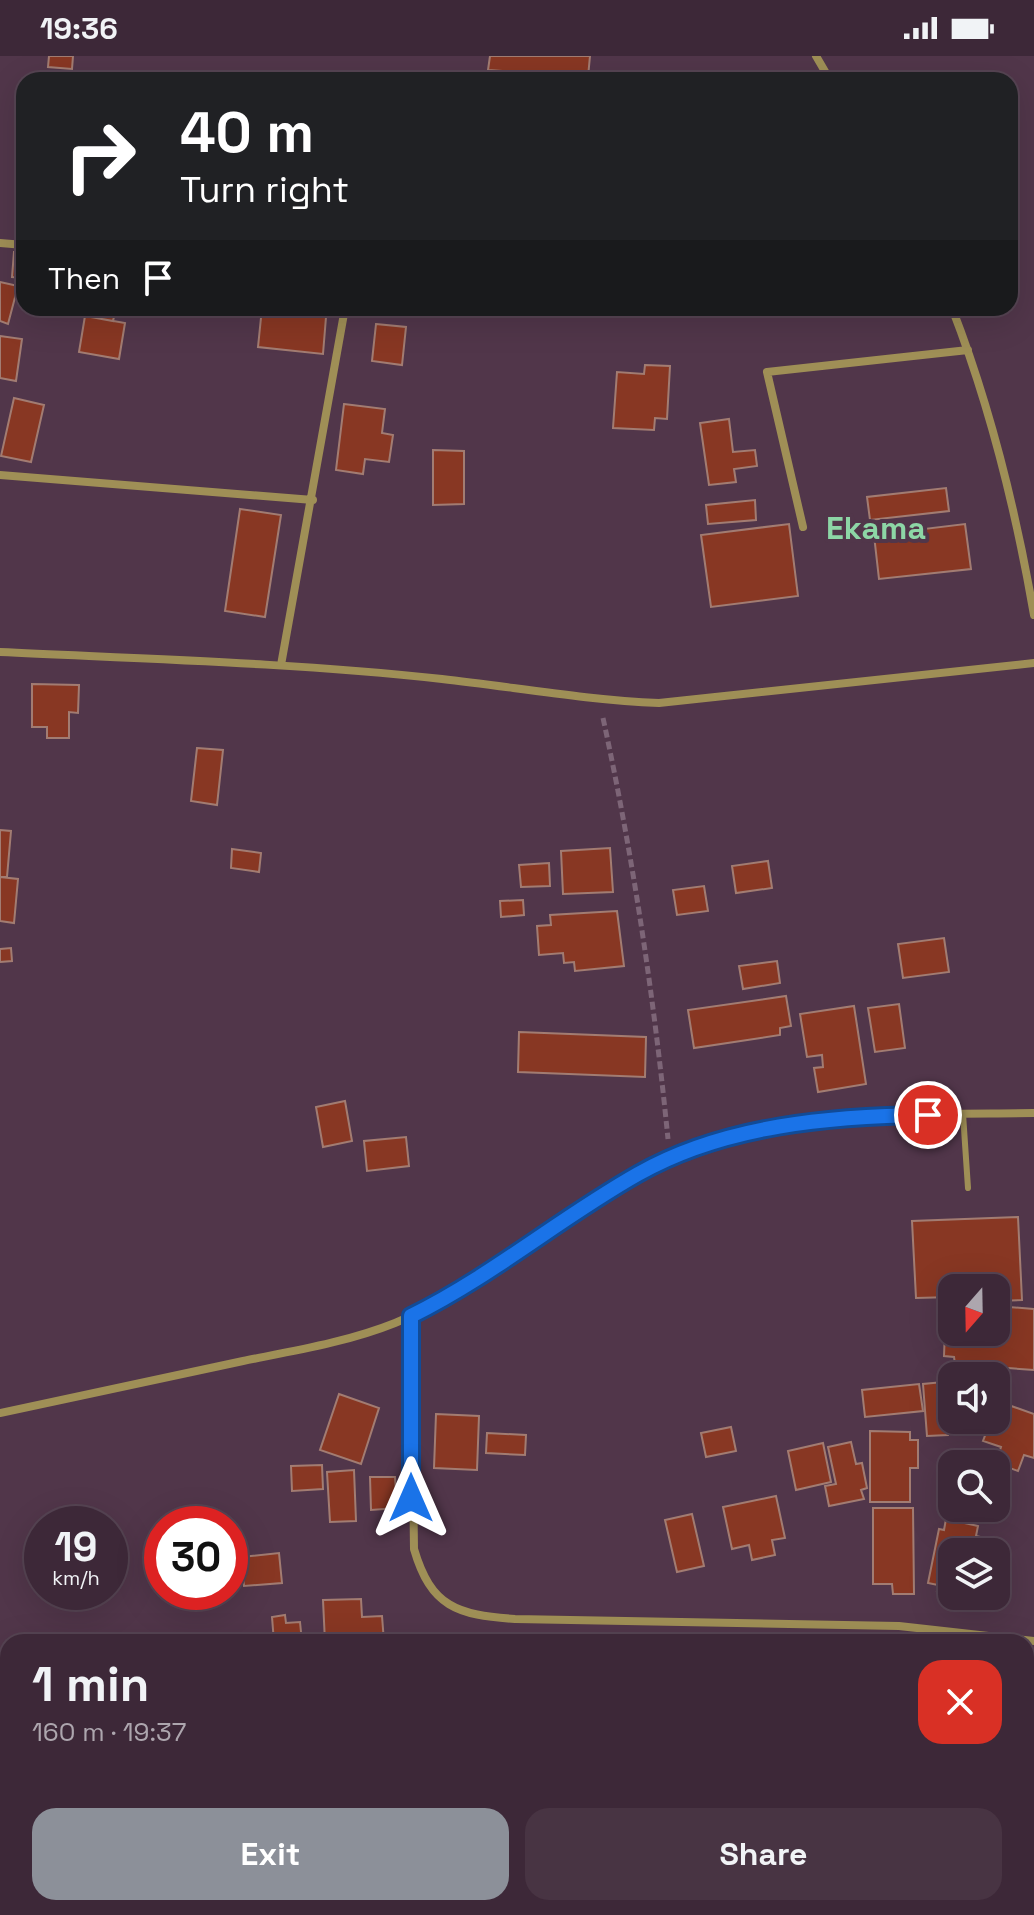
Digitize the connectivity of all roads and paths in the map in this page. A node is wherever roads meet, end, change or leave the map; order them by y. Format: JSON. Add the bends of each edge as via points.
{"nodes":[{"id":1,"x":344,"y":316,"type":"edge"},
{"id":2,"x":955,"y":316,"type":"edge"},
{"id":3,"x":968,"y":350,"type":"junction"},
{"id":4,"x":0,"y":475,"type":"edge"},
{"id":5,"x":313,"y":500,"type":"junction"},
{"id":6,"x":803,"y":527,"type":"dead end"},
{"id":7,"x":1034,"y":615,"type":"edge"},
{"id":8,"x":0,"y":652,"type":"edge"},
{"id":9,"x":1034,"y":663,"type":"edge"},
{"id":10,"x":281,"y":665,"type":"junction"},
{"id":11,"x":599,"y":701,"type":"junction"},
{"id":12,"x":1034,"y":1113,"type":"edge"},
{"id":13,"x":963,"y":1114,"type":"junction"},
{"id":14,"x":670,"y":1159,"type":"junction"},
{"id":15,"x":968,"y":1188,"type":"dead end"},
{"id":16,"x":411,"y":1316,"type":"junction"},
{"id":17,"x":0,"y":1413,"type":"edge"},
{"id":18,"x":971,"y":1634,"type":"edge"}],
"edges":[{"from":1,"to":5,"type":"street"},
{"from":2,"to":3,"type":"street"},
{"from":3,"to":6,"type":"street","via":[[767,372]]},
{"from":3,"to":7,"type":"street","via":[[1021,539]]},
{"from":4,"to":5,"type":"street"},
{"from":5,"to":10,"type":"street"},
{"from":8,"to":10,"type":"street"},
{"from":9,"to":11,"type":"street","via":[[659,703]]},
{"from":10,"to":11,"type":"street","via":[[442,679]]},
{"from":11,"to":14,"type":"path","via":[[619,790]]},
{"from":12,"to":13,"type":"street"},
{"from":13,"to":14,"type":"street","via":[[819,1121],[750,1133]]},
{"from":13,"to":15,"type":"lane"},
{"from":14,"to":16,"type":"street","via":[[639,1173],[491,1272]]},
{"from":16,"to":17,"type":"street","via":[[277,1354]]},
{"from":16,"to":18,"type":"street","via":[[414,1549],[422,1576],[446,1603],[479,1616],[515,1619],[899,1626]]}]}
